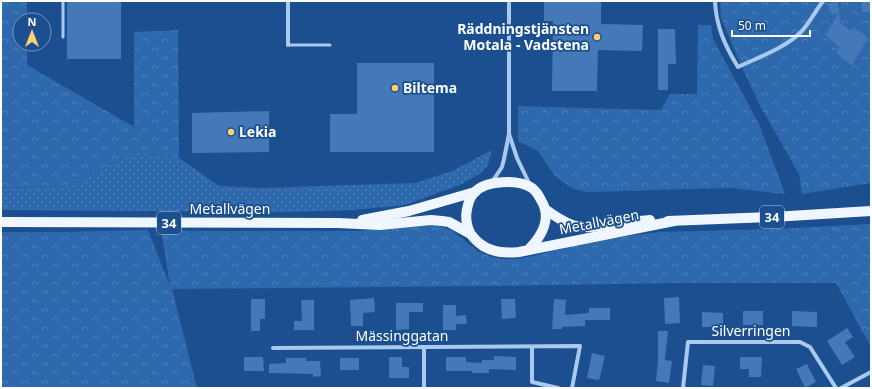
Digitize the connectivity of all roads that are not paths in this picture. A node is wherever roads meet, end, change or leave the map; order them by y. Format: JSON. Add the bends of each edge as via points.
{"nodes":[{"id":1,"x":63,"y":1,"type":"edge"},
{"id":2,"x":288,"y":1,"type":"edge"},
{"id":3,"x":509,"y":1,"type":"edge"},
{"id":4,"x":714,"y":1,"type":"edge"},
{"id":5,"x":823,"y":1,"type":"edge"},
{"id":6,"x":63,"y":37,"type":"dead end"},
{"id":7,"x":288,"y":45,"type":"joint"},
{"id":8,"x":330,"y":45,"type":"dead end"},
{"id":9,"x":509,"y":134,"type":"junction"},
{"id":10,"x":491,"y":184,"type":"junction"},
{"id":11,"x":532,"y":188,"type":"junction"},
{"id":12,"x":474,"y":192,"type":"junction"},
{"id":13,"x":545,"y":209,"type":"junction"},
{"id":14,"x":871,"y":211,"type":"edge"},
{"id":15,"x":674,"y":221,"type":"junction"},
{"id":16,"x":1,"y":222,"type":"edge"},
{"id":17,"x":338,"y":224,"type":"junction"},
{"id":18,"x":469,"y":233,"type":"junction"},
{"id":19,"x":529,"y":249,"type":"junction"},
{"id":20,"x":424,"y":347,"type":"junction"},
{"id":21,"x":532,"y":347,"type":"junction"},
{"id":22,"x":273,"y":348,"type":"dead end"},
{"id":23,"x":871,"y":372,"type":"edge"},
{"id":24,"x":424,"y":388,"type":"edge"},
{"id":25,"x":558,"y":388,"type":"edge"},
{"id":26,"x":572,"y":388,"type":"edge"},
{"id":27,"x":684,"y":388,"type":"edge"},
{"id":28,"x":836,"y":388,"type":"edge"},
{"id":29,"x":841,"y":388,"type":"edge"}],
"edges":[{"from":1,"to":6,"type":"lane"},
{"from":2,"to":7,"type":"street"},
{"from":3,"to":9,"type":"street"},
{"from":4,"to":5,"type":"street","via":[[721,35],[738,67],[791,41],[802,31]]},
{"from":7,"to":8,"type":"lane"},
{"from":9,"to":10,"type":"street","via":[[502,166]]},
{"from":9,"to":11,"type":"street","via":[[517,158]]},
{"from":10,"to":11,"type":"main road","number":"34","via":[[507,182]]},
{"from":10,"to":12,"type":"main road","number":"34"},
{"from":11,"to":13,"type":"main road","number":"34"},
{"from":12,"to":17,"type":"main road","name":"Metallvägen","number":"34","via":[[409,211]]},
{"from":12,"to":18,"type":"main road","via":[[466,212]]},
{"from":13,"to":15,"type":"main road","name":"Metallvägen","number":"34","via":[[563,221],[582,227],[649,220]]},
{"from":13,"to":19,"type":"main road","via":[[546,220],[542,232]]},
{"from":14,"to":15,"type":"main road","name":"Metallvägen","number":"34"},
{"from":15,"to":19,"type":"main road","name":"Metallvägen","number":"34"},
{"from":16,"to":17,"type":"main road","name":"Metallvägen","number":"34"},
{"from":17,"to":18,"type":"main road","name":"Metallvägen","number":"34","via":[[380,225],[442,220]]},
{"from":18,"to":19,"type":"main road","number":"34","via":[[490,250],[509,253]]},
{"from":20,"to":21,"type":"street","name":"Mässinggatan"},
{"from":20,"to":22,"type":"street","name":"Mässinggatan"},
{"from":20,"to":24,"type":"street"},
{"from":21,"to":25,"type":"street","via":[[532,382]]},
{"from":21,"to":26,"type":"street","name":"Mässinggatan","via":[[580,346]]},
{"from":23,"to":29,"type":"street"},
{"from":27,"to":28,"type":"street","name":"Silverringen","via":[[688,342],[800,342],[810,347]]}]}
